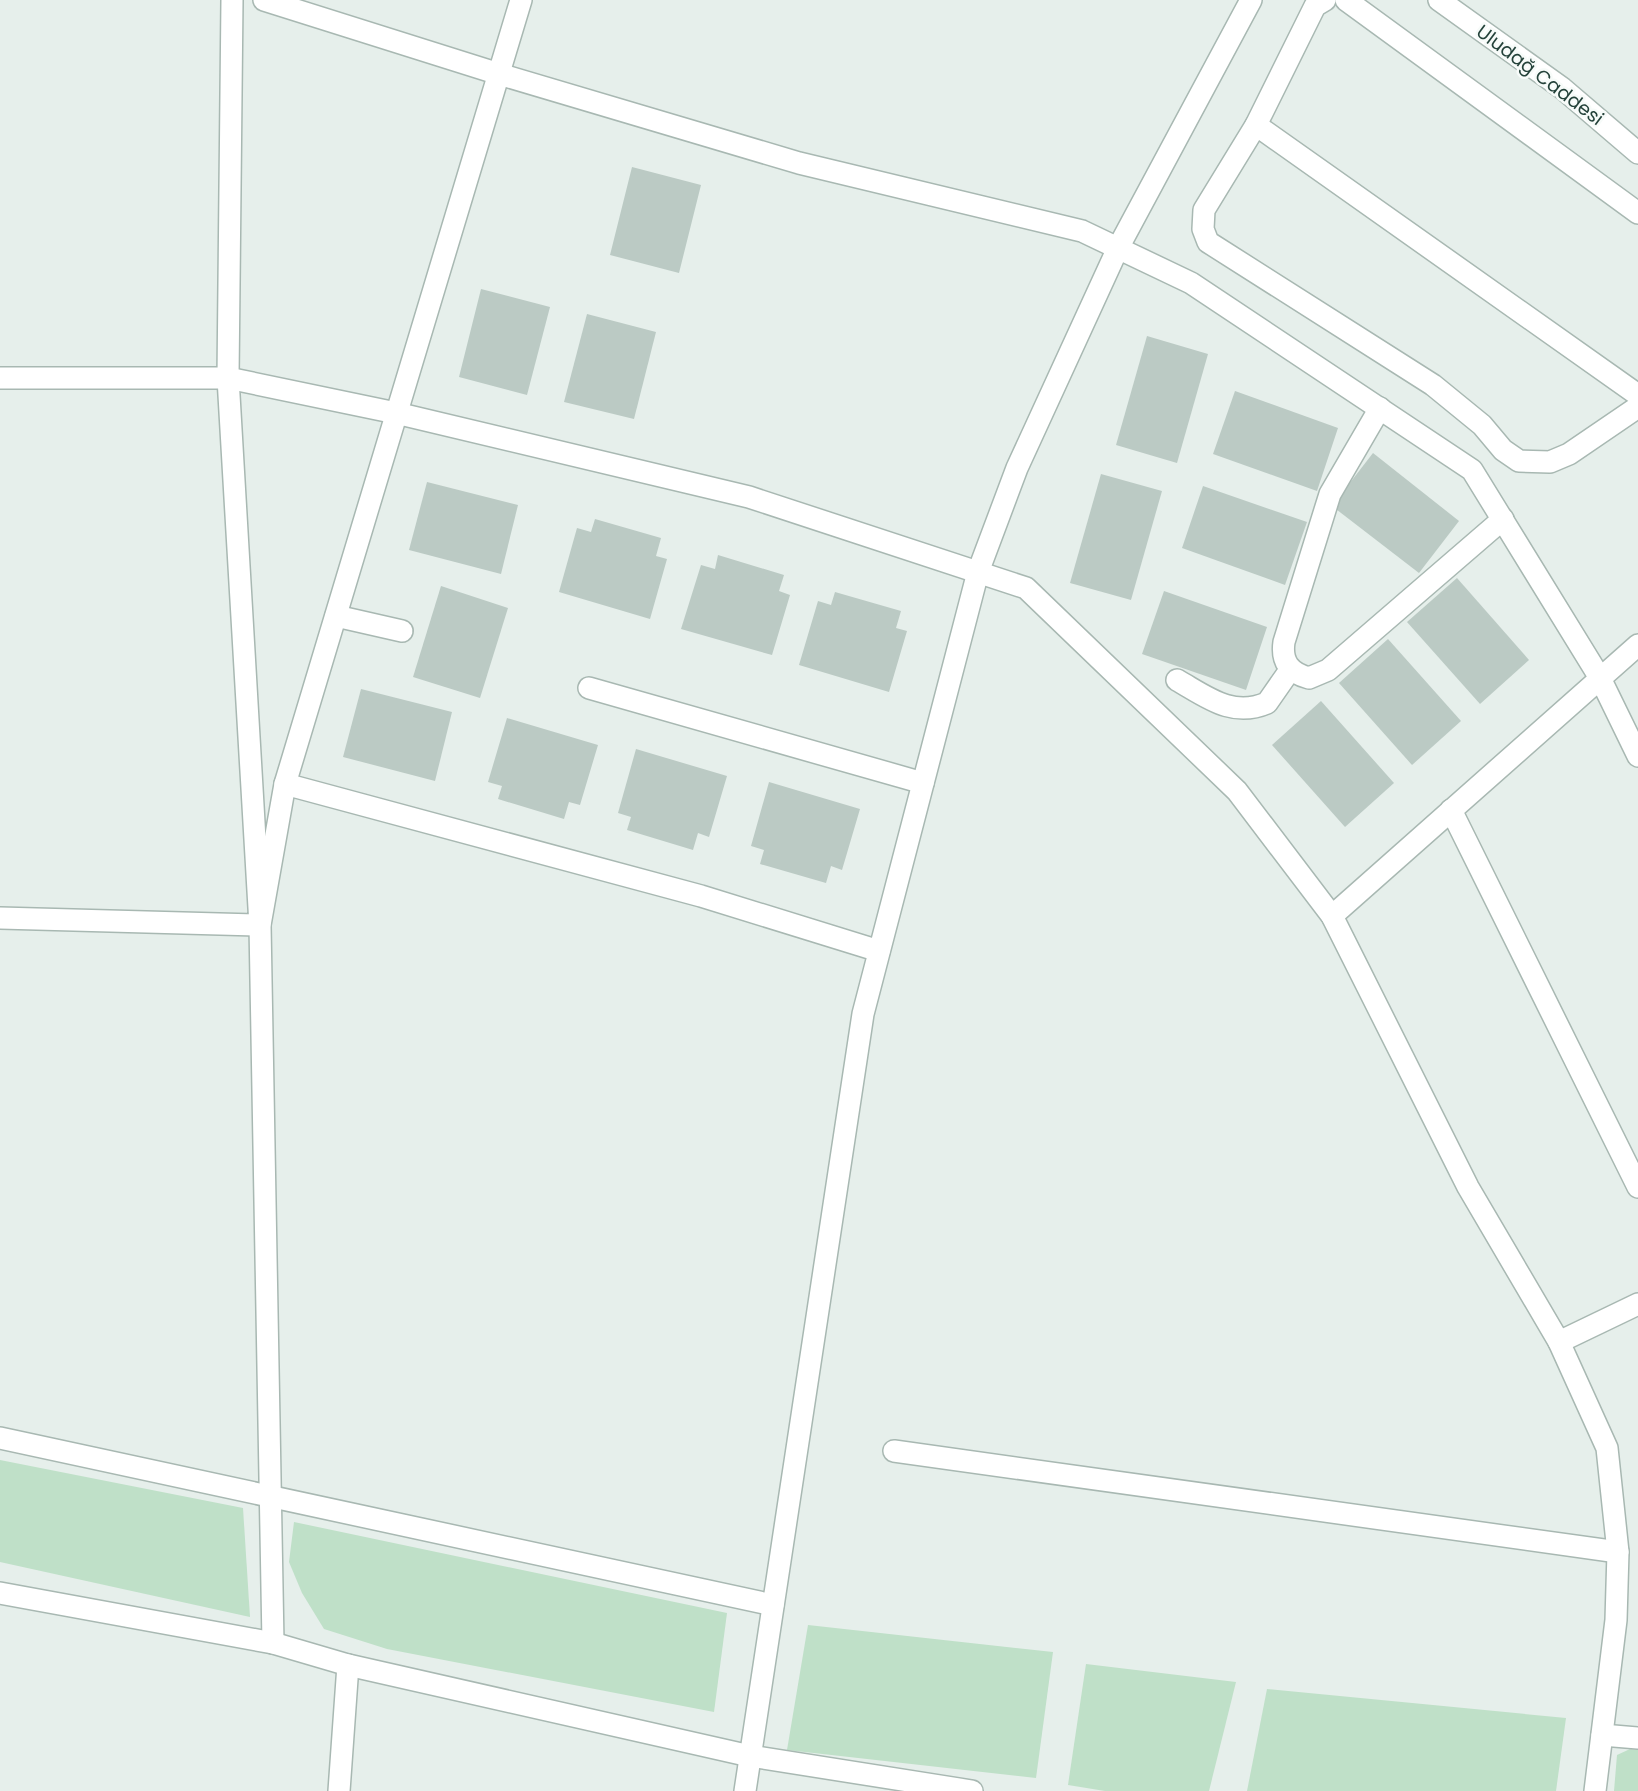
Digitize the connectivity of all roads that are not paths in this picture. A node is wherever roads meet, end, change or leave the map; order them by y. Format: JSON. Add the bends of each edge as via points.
{"nodes":[{"id":1,"x":232,"y":0,"type":"edge"},
{"id":2,"x":264,"y":0,"type":"edge"},
{"id":3,"x":521,"y":0,"type":"edge"},
{"id":4,"x":1251,"y":0,"type":"edge"},
{"id":5,"x":1325,"y":0,"type":"edge"},
{"id":6,"x":1346,"y":0,"type":"edge"},
{"id":7,"x":1439,"y":0,"type":"edge"},
{"id":8,"x":499,"y":74,"type":"junction"},
{"id":9,"x":1256,"y":124,"type":"junction"},
{"id":10,"x":1638,"y":153,"type":"edge"},
{"id":11,"x":1638,"y":213,"type":"edge"},
{"id":12,"x":1118,"y":248,"type":"junction"},
{"id":13,"x":0,"y":378,"type":"edge"},
{"id":14,"x":228,"y":378,"type":"junction"},
{"id":15,"x":1638,"y":395,"type":"edge"},
{"id":16,"x":1638,"y":407,"type":"edge"},
{"id":17,"x":1380,"y":408,"type":"junction"},
{"id":18,"x":396,"y":413,"type":"junction"},
{"id":19,"x":1503,"y":519,"type":"junction"},
{"id":20,"x":978,"y":572,"type":"junction"},
{"id":21,"x":335,"y":616,"type":"junction"},
{"id":22,"x":402,"y":631,"type":"dead end"},
{"id":23,"x":1638,"y":645,"type":"edge"},
{"id":24,"x":1290,"y":670,"type":"junction"},
{"id":25,"x":1600,"y":678,"type":"junction"},
{"id":26,"x":1177,"y":680,"type":"dead end"},
{"id":27,"x":589,"y":688,"type":"dead end"},
{"id":28,"x":1638,"y":756,"type":"edge"},
{"id":29,"x":923,"y":783,"type":"junction"},
{"id":30,"x":285,"y":784,"type":"junction"},
{"id":31,"x":1451,"y":810,"type":"junction"},
{"id":32,"x":1332,"y":916,"type":"junction"},
{"id":33,"x":0,"y":918,"type":"edge"},
{"id":34,"x":260,"y":925,"type":"junction"},
{"id":35,"x":879,"y":951,"type":"junction"},
{"id":36,"x":1638,"y":1187,"type":"edge"},
{"id":37,"x":1638,"y":1304,"type":"edge"},
{"id":38,"x":1559,"y":1342,"type":"junction"},
{"id":39,"x":0,"y":1438,"type":"edge"},
{"id":40,"x":894,"y":1451,"type":"dead end"},
{"id":41,"x":270,"y":1495,"type":"junction"},
{"id":42,"x":1618,"y":1552,"type":"junction"},
{"id":43,"x":0,"y":1593,"type":"edge"},
{"id":44,"x":773,"y":1605,"type":"junction"},
{"id":45,"x":273,"y":1643,"type":"junction"},
{"id":46,"x":348,"y":1665,"type":"junction"},
{"id":47,"x":1602,"y":1735,"type":"junction"},
{"id":48,"x":1638,"y":1738,"type":"edge"},
{"id":49,"x":750,"y":1756,"type":"junction"},
{"id":50,"x":339,"y":1791,"type":"edge"},
{"id":51,"x":745,"y":1791,"type":"edge"},
{"id":52,"x":972,"y":1791,"type":"edge"},
{"id":53,"x":1595,"y":1791,"type":"edge"}],
"edges":[{"from":1,"to":14,"type":"street"},
{"from":2,"to":8,"type":"street"},
{"from":3,"to":8,"type":"street"},
{"from":4,"to":12,"type":"street"},
{"from":5,"to":9,"type":"street","via":[[1315,6]]},
{"from":6,"to":11,"type":"street"},
{"from":7,"to":10,"type":"street","name":"Uludağ Caddesi","via":[[1562,88]]},
{"from":8,"to":12,"type":"street","via":[[799,163],[1082,232]]},
{"from":8,"to":18,"type":"street"},
{"from":9,"to":15,"type":"street"},
{"from":9,"to":16,"type":"street","via":[[1204,210],[1208,242],[1433,385],[1519,461],[1532,464],[1559,458]]},
{"from":12,"to":17,"type":"street","via":[[1191,283]]},
{"from":12,"to":20,"type":"street","via":[[1017,468]]},
{"from":13,"to":14,"type":"street"},
{"from":14,"to":18,"type":"street"},
{"from":14,"to":34,"type":"street"},
{"from":17,"to":19,"type":"street","via":[[1472,470]]},
{"from":17,"to":24,"type":"street","via":[[1330,494],[1284,642],[1284,662]]},
{"from":18,"to":20,"type":"street","via":[[749,497]]},
{"from":18,"to":21,"type":"street"},
{"from":19,"to":24,"type":"street","via":[[1328,670],[1309,678]]},
{"from":19,"to":25,"type":"street"},
{"from":20,"to":29,"type":"street"},
{"from":20,"to":32,"type":"street","via":[[1026,588],[1237,791]]},
{"from":21,"to":22,"type":"street"},
{"from":21,"to":30,"type":"street"},
{"from":23,"to":25,"type":"street"},
{"from":24,"to":26,"type":"street","via":[[1267,704],[1244,710],[1225,707]]},
{"from":25,"to":28,"type":"street"},
{"from":25,"to":31,"type":"street"},
{"from":27,"to":29,"type":"street"},
{"from":29,"to":35,"type":"street"},
{"from":30,"to":34,"type":"street"},
{"from":30,"to":35,"type":"street","via":[[701,896]]},
{"from":31,"to":32,"type":"street"},
{"from":31,"to":36,"type":"street"},
{"from":32,"to":38,"type":"street","via":[[1468,1187]]},
{"from":33,"to":34,"type":"street"},
{"from":34,"to":41,"type":"street"},
{"from":35,"to":44,"type":"street","via":[[863,1014]]},
{"from":37,"to":38,"type":"street"},
{"from":38,"to":42,"type":"street","via":[[1607,1448]]},
{"from":39,"to":41,"type":"street"},
{"from":40,"to":42,"type":"street"},
{"from":41,"to":44,"type":"street"},
{"from":41,"to":45,"type":"street"},
{"from":42,"to":47,"type":"street","via":[[1616,1620]]},
{"from":43,"to":45,"type":"street"},
{"from":44,"to":49,"type":"street"},
{"from":45,"to":46,"type":"street"},
{"from":46,"to":49,"type":"street"},
{"from":46,"to":50,"type":"street"},
{"from":47,"to":48,"type":"street"},
{"from":47,"to":53,"type":"street"},
{"from":49,"to":51,"type":"street"},
{"from":49,"to":52,"type":"street"}]}
